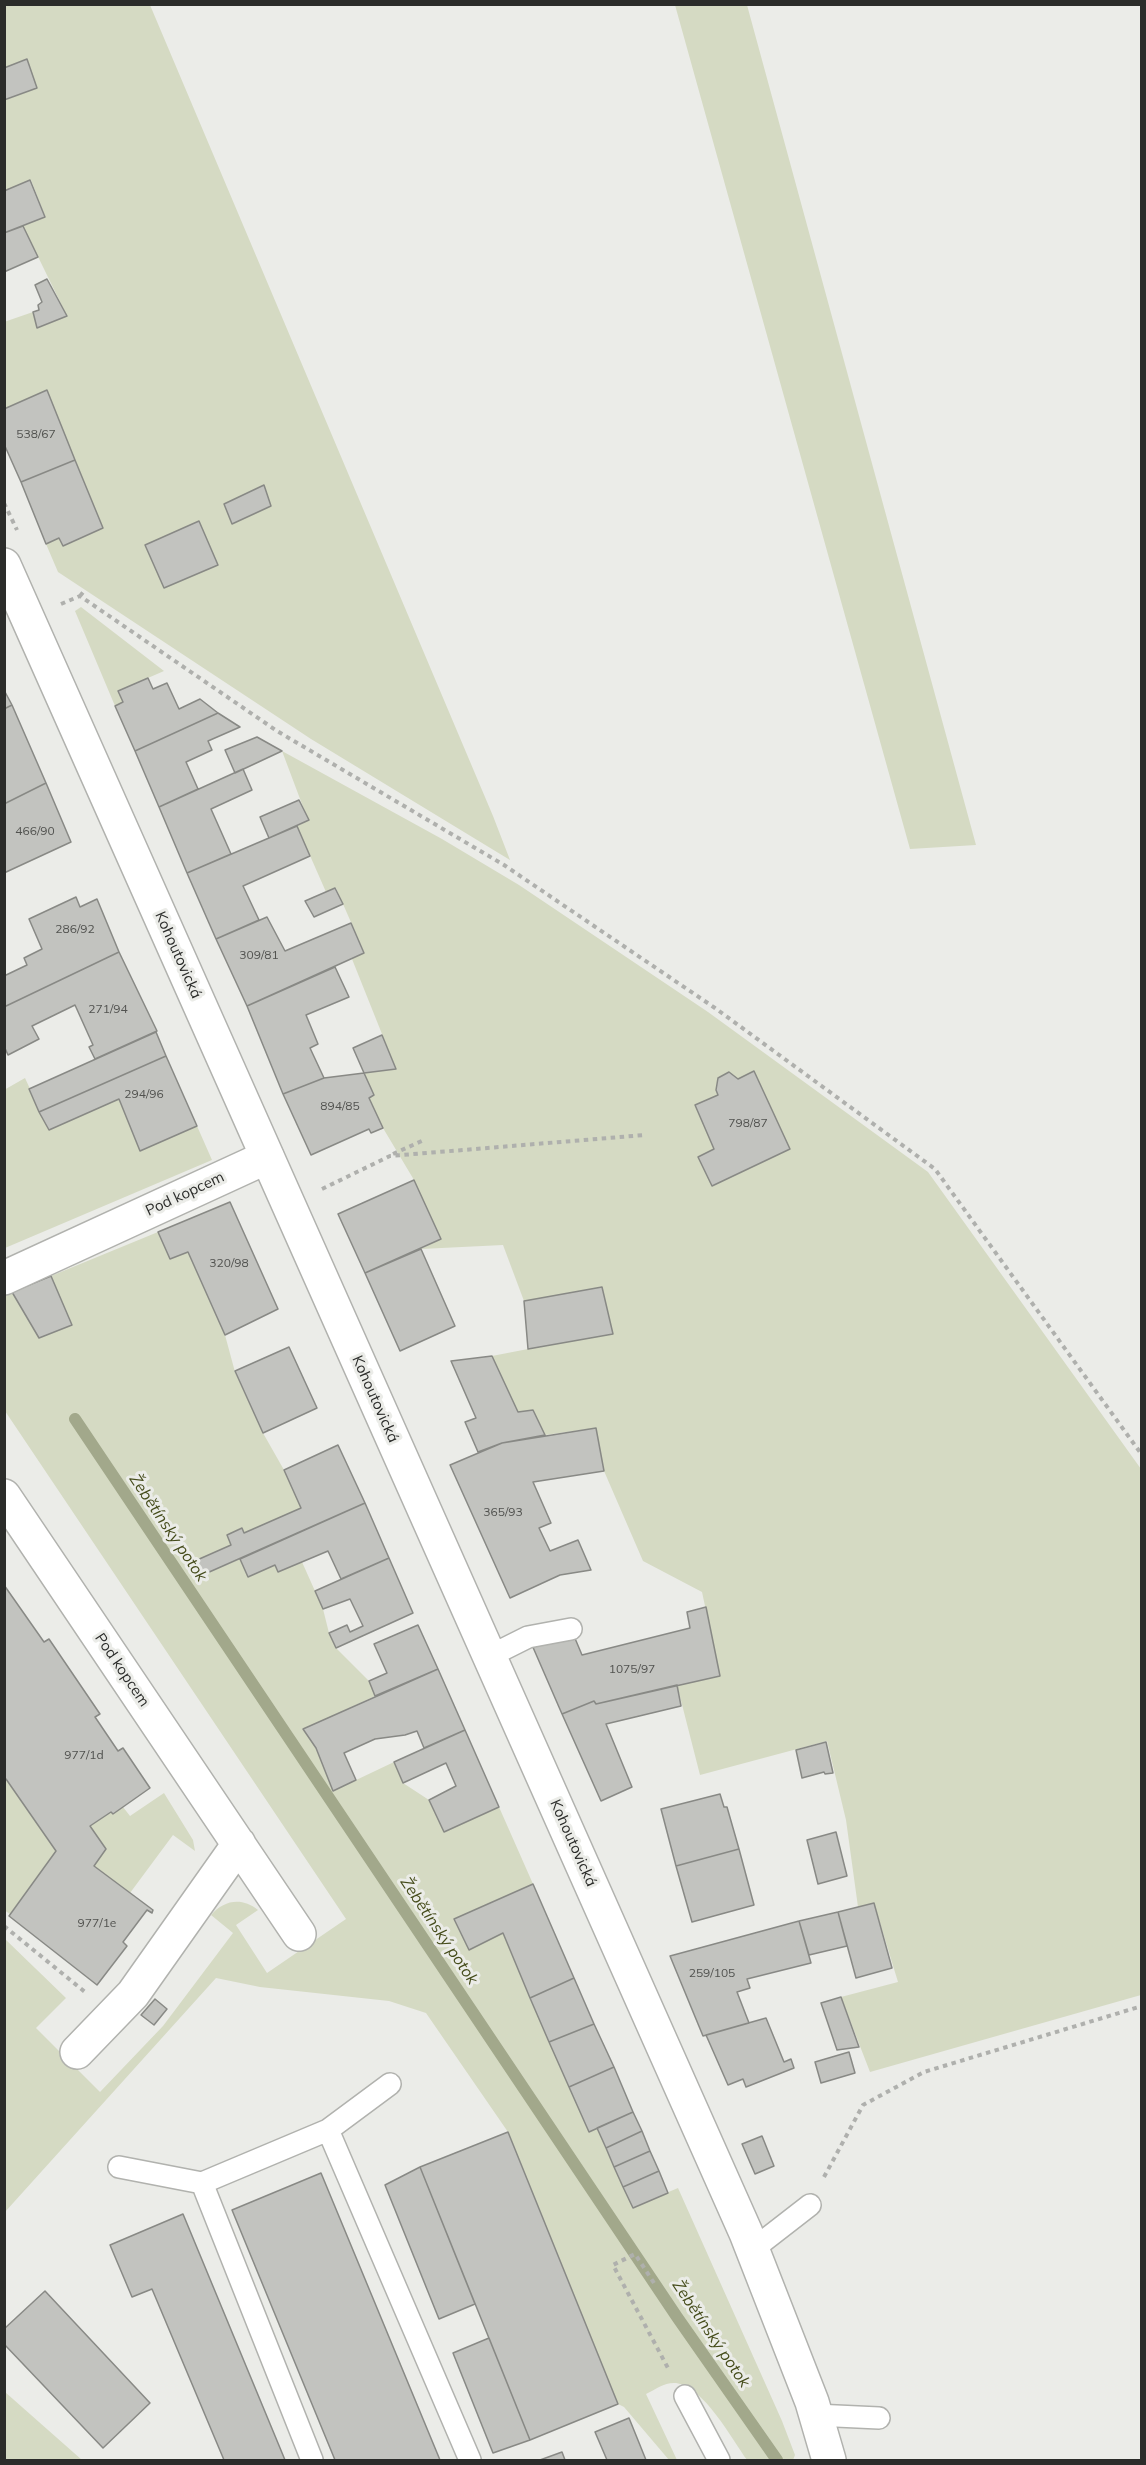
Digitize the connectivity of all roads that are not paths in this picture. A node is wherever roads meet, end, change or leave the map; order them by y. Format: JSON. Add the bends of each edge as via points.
{"nodes":[{"id":1,"x":4,"y":565,"type":"edge"},
{"id":2,"x":267,"y":1156,"type":"junction"},
{"id":3,"x":4,"y":1278,"type":"edge"},
{"id":4,"x":4,"y":1496,"type":"edge"},
{"id":5,"x":571,"y":1629,"type":"dead end"},
{"id":6,"x":490,"y":1656,"type":"junction"},
{"id":7,"x":239,"y":1844,"type":"junction"},
{"id":8,"x":299,"y":1934,"type":"dead end"},
{"id":9,"x":77,"y":2052,"type":"dead end"},
{"id":10,"x":390,"y":2084,"type":"dead end"},
{"id":11,"x":328,"y":2130,"type":"junction"},
{"id":12,"x":119,"y":2167,"type":"dead end"},
{"id":13,"x":202,"y":2183,"type":"junction"},
{"id":14,"x":810,"y":2205,"type":"road end"},
{"id":15,"x":749,"y":2242,"type":"junction"},
{"id":16,"x":685,"y":2396,"type":"road end"},
{"id":17,"x":815,"y":2415,"type":"junction"},
{"id":18,"x":879,"y":2418,"type":"dead end"},
{"id":19,"x":312,"y":2460,"type":"edge"},
{"id":20,"x":470,"y":2460,"type":"edge"},
{"id":21,"x":720,"y":2460,"type":"edge"},
{"id":22,"x":829,"y":2460,"type":"edge"}],
"edges":[{"from":1,"to":2,"type":"street","name":"Kohoutovická"},
{"from":2,"to":3,"type":"street","name":"Pod kopcem"},
{"from":2,"to":6,"type":"street","name":"Kohoutovická"},
{"from":4,"to":7,"type":"street","name":"Pod kopcem"},
{"from":5,"to":6,"type":"lane","via":[[528,1637]]},
{"from":6,"to":15,"type":"street","name":"Kohoutovická"},
{"from":7,"to":8,"type":"street","name":"Pod kopcem"},
{"from":7,"to":9,"type":"street","via":[[132,1994]]},
{"from":10,"to":11,"type":"lane"},
{"from":11,"to":13,"type":"lane"},
{"from":11,"to":20,"type":"lane"},
{"from":12,"to":13,"type":"lane"},
{"from":13,"to":19,"type":"lane"},
{"from":14,"to":15,"type":"lane"},
{"from":15,"to":17,"type":"street","name":"Kohoutovická"},
{"from":16,"to":21,"type":"lane"},
{"from":17,"to":18,"type":"lane"},
{"from":17,"to":22,"type":"street","name":"Kohoutovická"}]}
